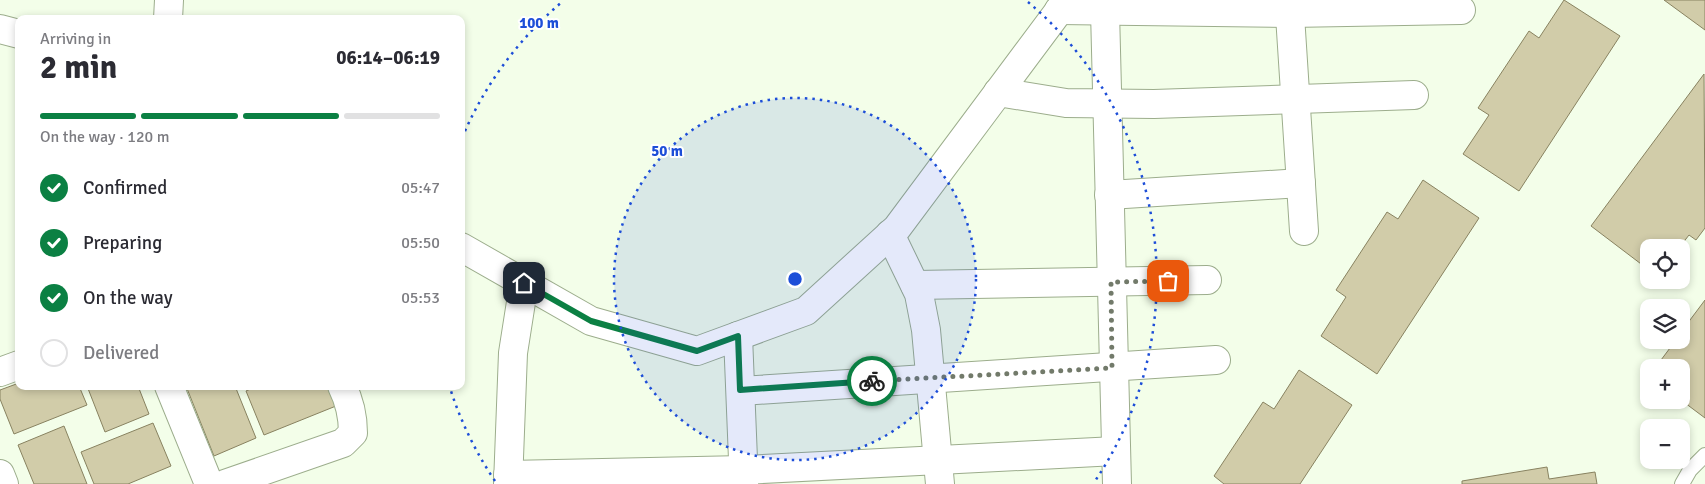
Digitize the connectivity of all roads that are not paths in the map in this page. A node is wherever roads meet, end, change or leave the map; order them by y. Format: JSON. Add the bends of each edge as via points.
{"nodes":[{"id":1,"x":169,"y":0,"type":"edge"},
{"id":2,"x":1063,"y":5,"type":"edge"},
{"id":3,"x":1289,"y":6,"type":"edge"},
{"id":4,"x":1461,"y":10,"type":"dead end"},
{"id":5,"x":1105,"y":11,"type":"junction"},
{"id":6,"x":168,"y":15,"type":"edge"},
{"id":7,"x":0,"y":29,"type":"edge"},
{"id":8,"x":15,"y":33,"type":"edge"},
{"id":9,"x":998,"y":92,"type":"junction"},
{"id":10,"x":1414,"y":94,"type":"dead end"},
{"id":11,"x":1295,"y":101,"type":"junction"},
{"id":12,"x":1108,"y":104,"type":"junction"},
{"id":13,"x":1301,"y":183,"type":"junction"},
{"id":14,"x":1109,"y":194,"type":"junction"},
{"id":15,"x":1304,"y":231,"type":"dead end"},
{"id":16,"x":890,"y":234,"type":"junction"},
{"id":17,"x":465,"y":249,"type":"edge"},
{"id":18,"x":1207,"y":280,"type":"dead end"},
{"id":19,"x":1111,"y":282,"type":"junction"},
{"id":20,"x":524,"y":283,"type":"junction"},
{"id":21,"x":915,"y":284,"type":"junction"},
{"id":22,"x":738,"y":336,"type":"junction"},
{"id":23,"x":1216,"y":360,"type":"dead end"},
{"id":24,"x":15,"y":366,"type":"edge"},
{"id":25,"x":1112,"y":368,"type":"junction"},
{"id":26,"x":0,"y":372,"type":"edge"},
{"id":27,"x":930,"y":377,"type":"junction"},
{"id":28,"x":171,"y":390,"type":"edge"},
{"id":29,"x":344,"y":390,"type":"edge"},
{"id":30,"x":740,"y":390,"type":"junction"},
{"id":31,"x":1116,"y":450,"type":"junction"},
{"id":32,"x":1705,"y":455,"type":"edge"},
{"id":33,"x":939,"y":472,"type":"edge"},
{"id":34,"x":0,"y":474,"type":"edge"},
{"id":35,"x":744,"y":477,"type":"edge"},
{"id":36,"x":508,"y":479,"type":"edge"},
{"id":37,"x":4,"y":484,"type":"edge"},
{"id":38,"x":209,"y":484,"type":"edge"},
{"id":39,"x":225,"y":484,"type":"edge"},
{"id":40,"x":1117,"y":484,"type":"edge"},
{"id":41,"x":1682,"y":484,"type":"edge"}],
"edges":[{"from":1,"to":6,"type":"street"},
{"from":2,"to":5,"type":"street"},
{"from":2,"to":9,"type":"street"},
{"from":3,"to":4,"type":"street"},
{"from":3,"to":5,"type":"street"},
{"from":3,"to":11,"type":"street"},
{"from":5,"to":12,"type":"street"},
{"from":7,"to":8,"type":"street"},
{"from":9,"to":12,"type":"street","via":[[1066,103]]},
{"from":9,"to":16,"type":"street"},
{"from":10,"to":11,"type":"street"},
{"from":11,"to":12,"type":"street"},
{"from":11,"to":13,"type":"street"},
{"from":12,"to":14,"type":"street"},
{"from":13,"to":14,"type":"street"},
{"from":13,"to":15,"type":"street"},
{"from":14,"to":19,"type":"street"},
{"from":16,"to":21,"type":"street"},
{"from":16,"to":22,"type":"street","via":[[806,311]]},
{"from":17,"to":20,"type":"street"},
{"from":18,"to":19,"type":"street"},
{"from":19,"to":21,"type":"street"},
{"from":19,"to":25,"type":"street"},
{"from":20,"to":22,"type":"street","via":[[591,321],[697,351]]},
{"from":20,"to":36,"type":"street","via":[[513,353]]},
{"from":21,"to":27,"type":"street","via":[[926,330]]},
{"from":22,"to":30,"type":"street"},
{"from":23,"to":25,"type":"street"},
{"from":24,"to":26,"type":"street"},
{"from":25,"to":27,"type":"street"},
{"from":25,"to":31,"type":"street"},
{"from":27,"to":30,"type":"street"},
{"from":27,"to":33,"type":"street"},
{"from":28,"to":38,"type":"street"},
{"from":29,"to":39,"type":"street","via":[[353,423],[352,433],[343,443]]},
{"from":30,"to":35,"type":"street"},
{"from":31,"to":33,"type":"street"},
{"from":31,"to":40,"type":"street"},
{"from":32,"to":41,"type":"lane"},
{"from":33,"to":35,"type":"street"},
{"from":34,"to":37,"type":"street"},
{"from":35,"to":36,"type":"street"}]}
